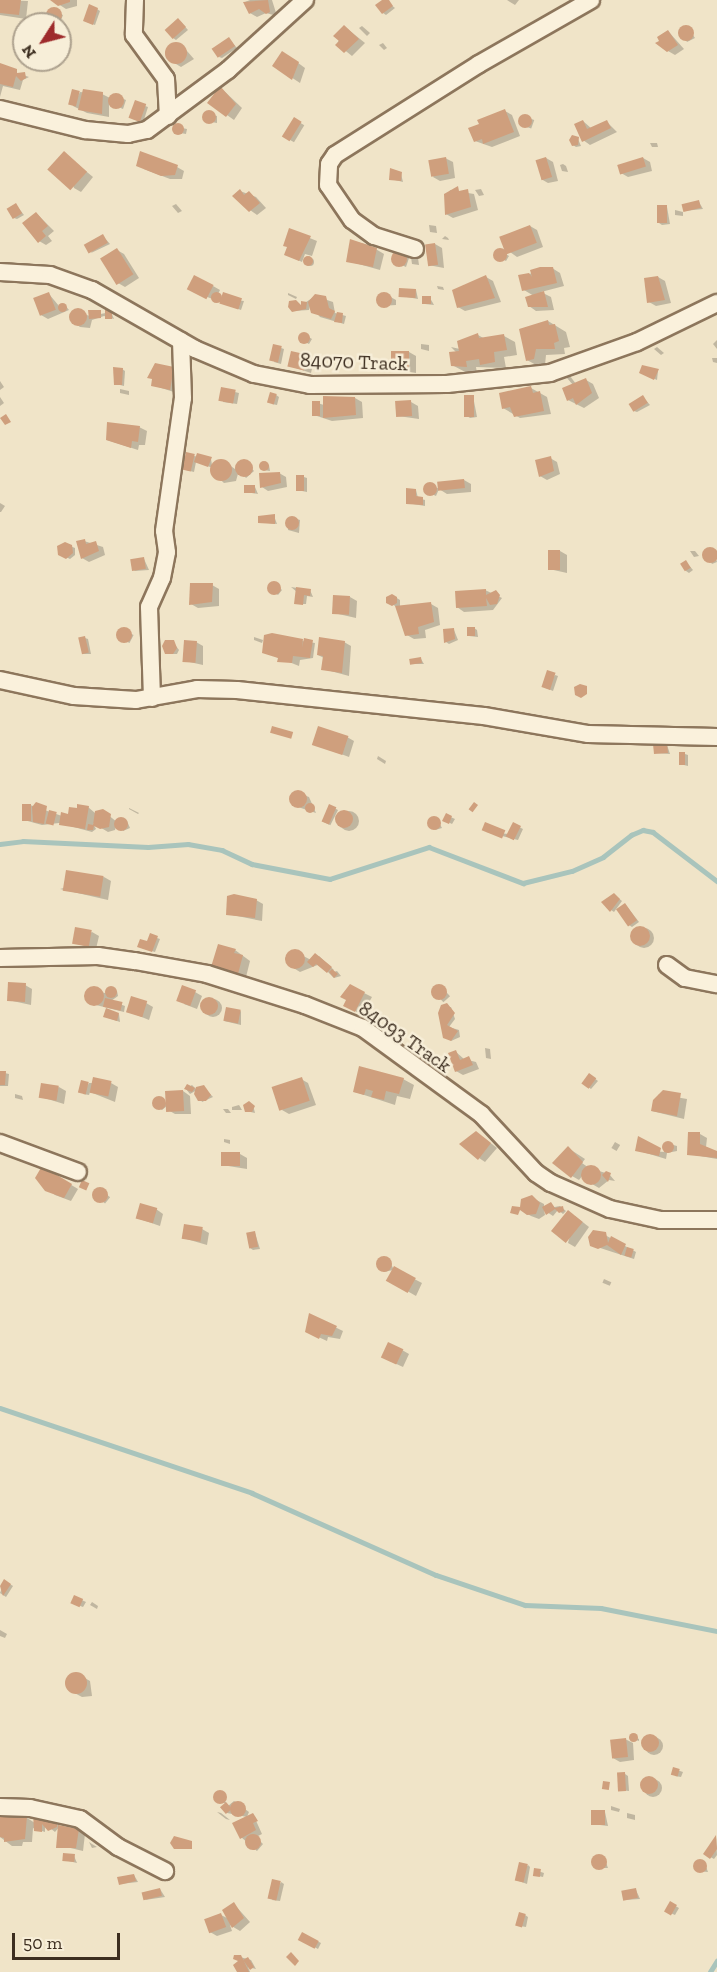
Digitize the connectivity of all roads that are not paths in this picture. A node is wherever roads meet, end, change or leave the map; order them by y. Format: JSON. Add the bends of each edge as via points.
{"nodes":[{"id":1,"x":135,"y":0,"type":"edge"},
{"id":2,"x":305,"y":0,"type":"edge"},
{"id":3,"x":591,"y":0,"type":"edge"},
{"id":4,"x":0,"y":109,"type":"edge"},
{"id":5,"x":168,"y":116,"type":"junction"},
{"id":6,"x":415,"y":249,"type":"dead end"},
{"id":7,"x":0,"y":272,"type":"edge"},
{"id":8,"x":717,"y":303,"type":"edge"},
{"id":9,"x":181,"y":341,"type":"junction"},
{"id":10,"x":0,"y":680,"type":"edge"},
{"id":11,"x":152,"y":698,"type":"junction"},
{"id":12,"x":717,"y":737,"type":"edge"},
{"id":13,"x":0,"y":958,"type":"edge"},
{"id":14,"x":668,"y":965,"type":"dead end"},
{"id":15,"x":717,"y":984,"type":"edge"},
{"id":16,"x":0,"y":1143,"type":"edge"},
{"id":17,"x":78,"y":1172,"type":"dead end"},
{"id":18,"x":717,"y":1220,"type":"edge"},
{"id":19,"x":0,"y":1807,"type":"edge"},
{"id":20,"x":165,"y":1871,"type":"dead end"}],
"edges":[{"from":1,"to":5,"type":"street","via":[[134,34],[166,79]]},
{"from":2,"to":5,"type":"street","via":[[228,70]]},
{"from":3,"to":6,"type":"street","via":[[345,147],[329,164],[327,174],[334,197],[360,228]]},
{"from":4,"to":5,"type":"street","via":[[85,130],[128,134],[147,130]]},
{"from":7,"to":9,"type":"street","name":"84070 Track","via":[[50,275],[92,290]]},
{"from":8,"to":9,"type":"street","name":"84070 Track","via":[[637,342],[550,373],[447,384],[309,385],[254,374]]},
{"from":9,"to":11,"type":"street","via":[[183,398],[164,531],[167,552],[162,578],[149,607]]},
{"from":10,"to":11,"type":"street","via":[[74,696]]},
{"from":11,"to":12,"type":"street","via":[[197,689],[237,690],[483,716],[588,735]]},
{"from":13,"to":18,"type":"street","name":"84093 Track","via":[[98,956],[135,961],[207,974],[305,1005],[363,1028],[481,1114],[552,1184],[610,1209],[661,1220]]},
{"from":14,"to":15,"type":"street","via":[[685,978]]},
{"from":16,"to":17,"type":"street"},
{"from":19,"to":20,"type":"street","via":[[30,1808],[80,1819],[118,1847]]}]}
